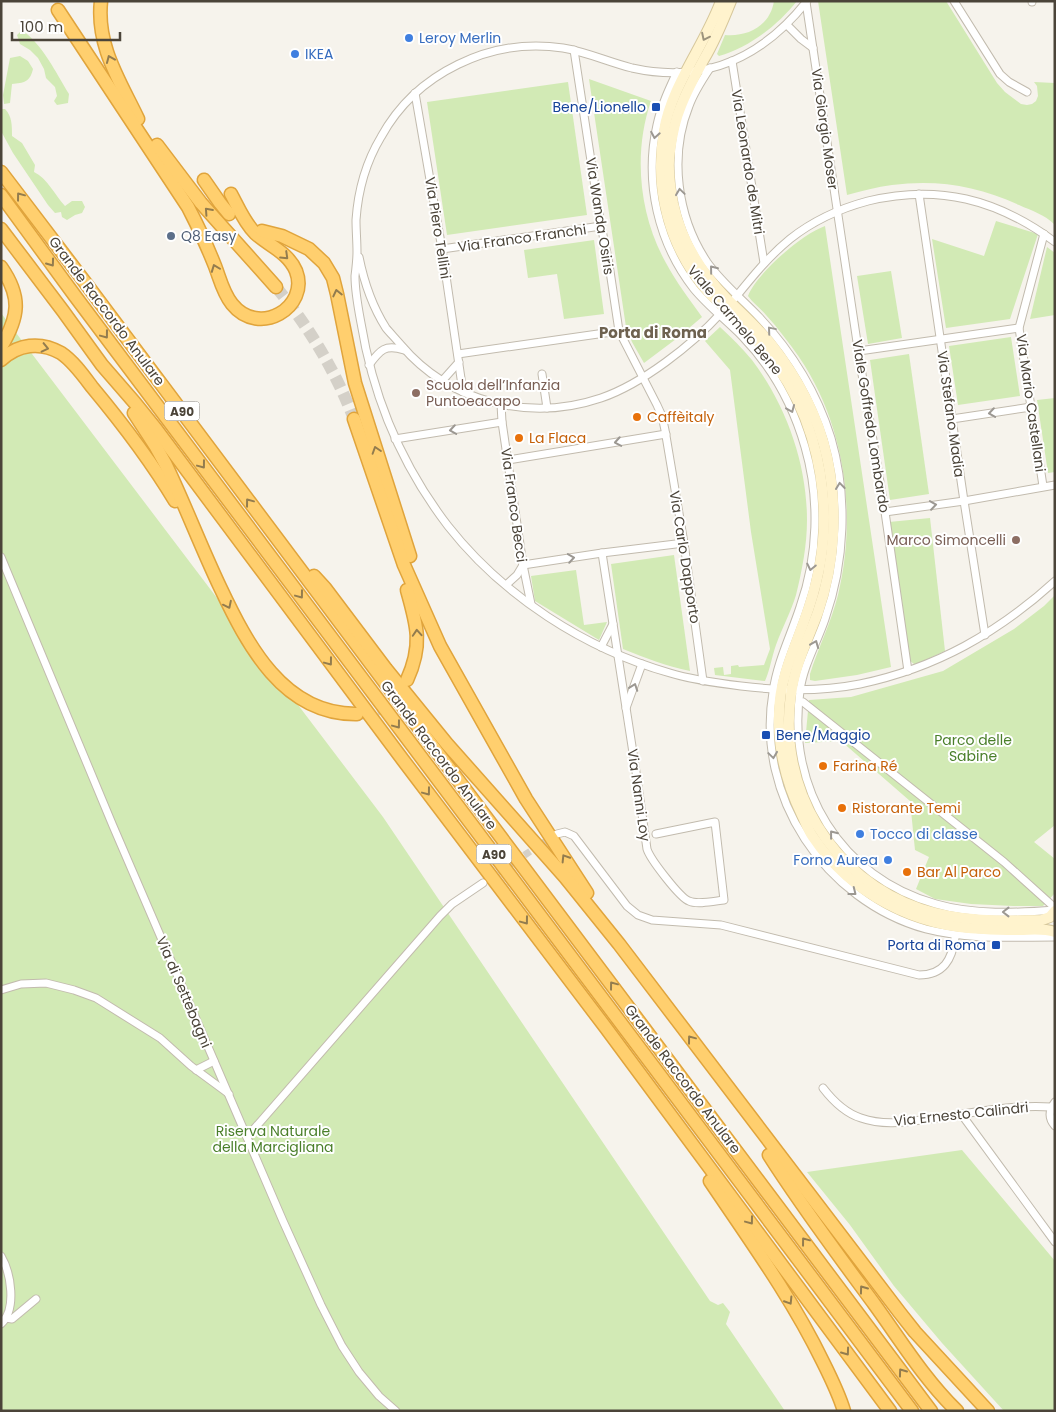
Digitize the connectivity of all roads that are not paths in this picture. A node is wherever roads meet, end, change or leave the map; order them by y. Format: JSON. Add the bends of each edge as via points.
{"nodes":[{"id":1,"x":102,"y":1,"type":"edge"},
{"id":2,"x":721,"y":1,"type":"edge"},
{"id":3,"x":731,"y":1,"type":"edge"},
{"id":4,"x":954,"y":1,"type":"edge"},
{"id":5,"x":807,"y":2,"type":"edge"},
{"id":6,"x":55,"y":6,"type":"edge"},
{"id":7,"x":787,"y":25,"type":"junction"},
{"id":8,"x":813,"y":48,"type":"junction"},
{"id":9,"x":574,"y":50,"type":"junction"},
{"id":10,"x":732,"y":61,"type":"junction"},
{"id":11,"x":710,"y":68,"type":"junction"},
{"id":12,"x":687,"y":71,"type":"junction"},
{"id":13,"x":1027,"y":92,"type":"dead end"},
{"id":14,"x":415,"y":93,"type":"junction"},
{"id":15,"x":138,"y":119,"type":"junction"},
{"id":16,"x":665,"y":157,"type":"junction"},
{"id":17,"x":1,"y":172,"type":"edge"},
{"id":18,"x":204,"y":180,"type":"dead end"},
{"id":19,"x":231,"y":194,"type":"dead end"},
{"id":20,"x":919,"y":194,"type":"junction"},
{"id":21,"x":1,"y":195,"type":"edge"},
{"id":22,"x":837,"y":210,"type":"junction"},
{"id":23,"x":229,"y":214,"type":"dead end"},
{"id":24,"x":601,"y":226,"type":"junction"},
{"id":25,"x":1,"y":229,"type":"edge"},
{"id":26,"x":262,"y":231,"type":"dead end"},
{"id":27,"x":1044,"y":234,"type":"junction"},
{"id":28,"x":1055,"y":242,"type":"edge"},
{"id":29,"x":682,"y":244,"type":"junction"},
{"id":30,"x":357,"y":250,"type":"junction"},
{"id":31,"x":442,"y":250,"type":"junction"},
{"id":32,"x":764,"y":263,"type":"junction"},
{"id":33,"x":1,"y":267,"type":"edge"},
{"id":34,"x":276,"y":287,"type":"tunnel mouth"},
{"id":35,"x":729,"y":305,"type":"junction"},
{"id":36,"x":1019,"y":328,"type":"junction"},
{"id":37,"x":619,"y":331,"type":"junction"},
{"id":38,"x":940,"y":338,"type":"junction"},
{"id":39,"x":1,"y":347,"type":"edge"},
{"id":40,"x":405,"y":350,"type":"junction"},
{"id":41,"x":859,"y":351,"type":"junction"},
{"id":42,"x":458,"y":358,"type":"junction"},
{"id":43,"x":1,"y":360,"type":"edge"},
{"id":44,"x":102,"y":365,"type":"junction"},
{"id":45,"x":369,"y":365,"type":"junction"},
{"id":46,"x":542,"y":374,"type":"dead end"},
{"id":47,"x":642,"y":377,"type":"junction"},
{"id":48,"x":794,"y":378,"type":"junction"},
{"id":49,"x":442,"y":381,"type":"junction"},
{"id":50,"x":778,"y":382,"type":"junction"},
{"id":51,"x":463,"y":392,"type":"junction"},
{"id":52,"x":501,"y":404,"type":"junction"},
{"id":53,"x":1031,"y":407,"type":"junction"},
{"id":54,"x":547,"y":408,"type":"junction"},
{"id":55,"x":354,"y":418,"type":"tunnel mouth"},
{"id":56,"x":952,"y":419,"type":"junction"},
{"id":57,"x":502,"y":422,"type":"junction"},
{"id":58,"x":666,"y":434,"type":"junction"},
{"id":59,"x":395,"y":439,"type":"junction"},
{"id":60,"x":508,"y":460,"type":"junction"},
{"id":61,"x":1055,"y":485,"type":"edge"},
{"id":62,"x":1043,"y":486,"type":"junction"},
{"id":63,"x":381,"y":501,"type":"junction"},
{"id":64,"x":964,"y":501,"type":"junction"},
{"id":65,"x":885,"y":512,"type":"junction"},
{"id":66,"x":278,"y":541,"type":"junction"},
{"id":67,"x":684,"y":543,"type":"junction"},
{"id":68,"x":602,"y":553,"type":"junction"},
{"id":69,"x":1,"y":556,"type":"edge"},
{"id":70,"x":207,"y":561,"type":"junction"},
{"id":71,"x":523,"y":565,"type":"junction"},
{"id":72,"x":1055,"y":581,"type":"edge"},
{"id":73,"x":506,"y":585,"type":"junction"},
{"id":74,"x":820,"y":587,"type":"junction"},
{"id":75,"x":805,"y":593,"type":"junction"},
{"id":76,"x":830,"y":603,"type":"junction"},
{"id":77,"x":531,"y":604,"type":"junction"},
{"id":78,"x":614,"y":623,"type":"junction"},
{"id":79,"x":985,"y":635,"type":"junction"},
{"id":80,"x":601,"y":647,"type":"junction"},
{"id":81,"x":617,"y":654,"type":"junction"},
{"id":82,"x":642,"y":664,"type":"junction"},
{"id":83,"x":908,"y":670,"type":"junction"},
{"id":84,"x":408,"y":680,"type":"tunnel mouth"},
{"id":85,"x":703,"y":680,"type":"junction"},
{"id":86,"x":786,"y":690,"type":"junction"},
{"id":87,"x":803,"y":702,"type":"dead end"},
{"id":88,"x":475,"y":708,"type":"junction"},
{"id":89,"x":626,"y":710,"type":"junction"},
{"id":90,"x":357,"y":714,"type":"tunnel mouth"},
{"id":91,"x":795,"y":791,"type":"junction"},
{"id":92,"x":557,"y":834,"type":"dead end"},
{"id":93,"x":656,"y":834,"type":"dead end"},
{"id":94,"x":483,"y":882,"type":"tunnel mouth"},
{"id":95,"x":1055,"y":911,"type":"edge"},
{"id":96,"x":1055,"y":925,"type":"edge"},
{"id":97,"x":1055,"y":932,"type":"edge"},
{"id":98,"x":1055,"y":937,"type":"edge"},
{"id":99,"x":955,"y":938,"type":"dead end"},
{"id":100,"x":619,"y":944,"type":"junction"},
{"id":101,"x":1,"y":990,"type":"edge"},
{"id":102,"x":606,"y":1028,"type":"junction"},
{"id":103,"x":214,"y":1061,"type":"junction"},
{"id":104,"x":196,"y":1070,"type":"junction"},
{"id":105,"x":720,"y":1078,"type":"junction"},
{"id":106,"x":823,"y":1088,"type":"dead end"},
{"id":107,"x":229,"y":1094,"type":"junction"},
{"id":108,"x":1053,"y":1105,"type":"edge"},
{"id":109,"x":962,"y":1114,"type":"junction"},
{"id":110,"x":1055,"y":1126,"type":"edge"},
{"id":111,"x":247,"y":1137,"type":"junction"},
{"id":112,"x":1055,"y":1242,"type":"edge"},
{"id":113,"x":1,"y":1256,"type":"edge"},
{"id":114,"x":36,"y":1299,"type":"dead end"},
{"id":115,"x":4,"y":1321,"type":"edge"},
{"id":116,"x":396,"y":1411,"type":"edge"},
{"id":117,"x":844,"y":1411,"type":"edge"},
{"id":118,"x":890,"y":1411,"type":"edge"},
{"id":119,"x":912,"y":1411,"type":"edge"},
{"id":120,"x":931,"y":1411,"type":"edge"},
{"id":121,"x":957,"y":1411,"type":"edge"},
{"id":122,"x":988,"y":1411,"type":"edge"}],
"edges":[{"from":15,"to":1,"type":"highway","one_way":true,"via":[[105,46],[100,17]]},
{"from":2,"to":12,"type":"street","name":"Viale Carmelo Bene","one_way":true},
{"from":3,"to":12,"type":"street","name":"Viale Carmelo Bene","via":[[715,39]]},
{"from":4,"to":13,"type":"street","via":[[1000,74]]},
{"from":5,"to":7,"type":"street"},
{"from":5,"to":8,"type":"street","name":"Via Giorgio Moser"},
{"from":6,"to":15,"type":"highway"},
{"from":19,"to":6,"type":"highway","one_way":true,"via":[[250,227],[294,266],[298,288],[284,312],[270,318],[246,316],[228,300],[188,207]]},
{"from":7,"to":8,"type":"street","name":"Via Giorgio Moser"},
{"from":7,"to":10,"type":"street","via":[[757,48]]},
{"from":8,"to":22,"type":"street","name":"Via Giorgio Moser"},
{"from":9,"to":12,"type":"street","via":[[649,71]]},
{"from":9,"to":14,"type":"street","via":[[533,46],[483,54],[447,70]]},
{"from":9,"to":24,"type":"street","name":"Via Wanda Osiris"},
{"from":10,"to":11,"type":"street"},
{"from":10,"to":32,"type":"street","name":"Via Leonardo de Mitri"},
{"from":11,"to":12,"type":"street"},
{"from":11,"to":16,"type":"street","name":"Viale Carmelo Bene","via":[[696,90],[683,125]]},
{"from":12,"to":16,"type":"street","name":"Viale Carmelo Bene"},
{"from":12,"to":16,"type":"street","name":"Viale Carmelo Bene","one_way":true,"via":[[665,98],[659,116],[654,140]]},
{"from":14,"to":30,"type":"street","via":[[386,127],[369,161],[358,202]]},
{"from":14,"to":31,"type":"street","name":"Via Piero Tellini"},
{"from":34,"to":15,"type":"highway","one_way":true,"via":[[201,203]]},
{"from":16,"to":29,"type":"street","name":"Viale Carmelo Bene"},
{"from":16,"to":29,"type":"street","name":"Viale Carmelo Bene","via":[[654,198],[660,224]]},
{"from":66,"to":17,"type":"highway","name":"Grande Raccordo Anulare","number":"A90","one_way":true},
{"from":18,"to":23,"type":"highway"},
{"from":20,"to":22,"type":"street","via":[[882,198]]},
{"from":20,"to":27,"type":"street","via":[[948,195],[983,203]]},
{"from":20,"to":38,"type":"street","name":"Via Stefano Madia"},
{"from":21,"to":119,"type":"highway","name":"Grande Raccordo Anulare","number":"A90","one_way":true},
{"from":22,"to":32,"type":"street","via":[[806,228]]},
{"from":22,"to":41,"type":"street","name":"Viale Goffredo Lombardo"},
{"from":24,"to":31,"type":"street","name":"Via Franco Franchi"},
{"from":24,"to":37,"type":"street","name":"Via Wanda Osiris"},
{"from":25,"to":44,"type":"highway"},
{"from":88,"to":26,"type":"highway","one_way":true,"via":[[410,557],[355,383],[333,278],[324,263],[309,249]]},
{"from":27,"to":28,"type":"street"},
{"from":27,"to":36,"type":"street","name":"Via Mario Castellani"},
{"from":29,"to":35,"type":"street","name":"Viale Carmelo Bene"},
{"from":29,"to":35,"type":"street","name":"Viale Carmelo Bene","via":[[678,265],[693,287]]},
{"from":30,"to":40,"type":"street","via":[[374,306]]},
{"from":30,"to":45,"type":"street","via":[[356,296]]},
{"from":31,"to":42,"type":"street","name":"Via Piero Tellini"},
{"from":32,"to":35,"type":"street"},
{"from":33,"to":39,"type":"highway","via":[[14,290],[16,308],[12,327]]},
{"from":35,"to":47,"type":"street","via":[[682,349]]},
{"from":35,"to":48,"type":"street","name":"Viale Carmelo Bene","via":[[765,336]]},
{"from":35,"to":50,"type":"street","name":"Viale Carmelo Bene","via":[[749,344]]},
{"from":36,"to":38,"type":"street"},
{"from":36,"to":53,"type":"street","name":"Via Mario Castellani"},
{"from":37,"to":42,"type":"street"},
{"from":37,"to":47,"type":"street","name":"Via Wanda Osiris"},
{"from":38,"to":41,"type":"street"},
{"from":38,"to":56,"type":"street","name":"Via Stefano Madia"},
{"from":40,"to":45,"type":"street","via":[[383,349]]},
{"from":40,"to":49,"type":"street"},
{"from":41,"to":65,"type":"street","name":"Viale Goffredo Lombardo"},
{"from":42,"to":49,"type":"street"},
{"from":42,"to":51,"type":"street","name":"Via Piero Tellini"},
{"from":43,"to":70,"type":"highway","one_way":true,"via":[[19,348],[36,346],[56,351],[72,362],[160,478]]},
{"from":44,"to":70,"type":"highway","via":[[161,456]]},
{"from":44,"to":102,"type":"highway","one_way":true,"via":[[156,429]]},
{"from":45,"to":59,"type":"street"},
{"from":46,"to":54,"type":"street"},
{"from":47,"to":54,"type":"street","via":[[602,397]]},
{"from":47,"to":58,"type":"street","name":"Via Carlo Dapporto","via":[[659,410]]},
{"from":48,"to":50,"type":"street"},
{"from":48,"to":74,"type":"street","name":"Viale Carmelo Bene","via":[[799,405],[820,469],[823,495]]},
{"from":76,"to":48,"type":"street","name":"Viale Carmelo Bene","one_way":true,"via":[[841,548],[840,486],[830,434],[813,393]]},
{"from":49,"to":51,"type":"street"},
{"from":50,"to":75,"type":"street","name":"Viale Carmelo Bene","one_way":true,"via":[[806,449],[814,491],[814,548]]},
{"from":51,"to":52,"type":"street"},
{"from":52,"to":54,"type":"street"},
{"from":52,"to":57,"type":"street","name":"Via Franco Becci"},
{"from":53,"to":56,"type":"street","one_way":true},
{"from":53,"to":62,"type":"street","name":"Via Mario Castellani"},
{"from":55,"to":63,"type":"highway"},
{"from":56,"to":64,"type":"street","name":"Via Stefano Madia"},
{"from":57,"to":59,"type":"street","one_way":true},
{"from":57,"to":60,"type":"street","name":"Via Franco Becci"},
{"from":58,"to":60,"type":"street","one_way":true},
{"from":58,"to":67,"type":"street","name":"Via Carlo Dapporto"},
{"from":59,"to":73,"type":"street","via":[[413,474],[446,523]]},
{"from":60,"to":71,"type":"street","name":"Via Franco Becci"},
{"from":61,"to":62,"type":"street"},
{"from":62,"to":64,"type":"street"},
{"from":84,"to":63,"type":"highway","one_way":true,"via":[[415,659],[417,630]]},
{"from":63,"to":88,"type":"highway","via":[[418,599]]},
{"from":65,"to":64,"type":"street","one_way":true},
{"from":64,"to":79,"type":"street","name":"Via Stefano Madia"},
{"from":65,"to":83,"type":"street","name":"Viale Goffredo Lombardo"},
{"from":66,"to":100,"type":"highway","via":[[325,588],[447,744],[565,877]]},
{"from":120,"to":66,"type":"highway","name":"Grande Raccordo Anulare","number":"A90","one_way":true},
{"from":67,"to":68,"type":"street"},
{"from":67,"to":85,"type":"street","name":"Via Carlo Dapporto"},
{"from":71,"to":68,"type":"street","one_way":true},
{"from":68,"to":78,"type":"street","name":"Via Nanni Loy"},
{"from":69,"to":103,"type":"street","name":"Via di Settebagni"},
{"from":70,"to":90,"type":"highway","one_way":true,"via":[[243,635],[274,676],[295,694],[318,706]]},
{"from":71,"to":73,"type":"street"},
{"from":71,"to":77,"type":"street","name":"Via Franco Becci"},
{"from":72,"to":79,"type":"street"},
{"from":73,"to":77,"type":"street"},
{"from":74,"to":75,"type":"street"},
{"from":74,"to":76,"type":"street"},
{"from":74,"to":86,"type":"street","name":"Viale Carmelo Bene","via":[[785,673]]},
{"from":75,"to":86,"type":"street","name":"Viale Carmelo Bene","via":[[777,670]]},
{"from":86,"to":76,"type":"street","name":"Viale Carmelo Bene","one_way":true,"via":[[803,677]]},
{"from":77,"to":80,"type":"street"},
{"from":78,"to":80,"type":"street"},
{"from":78,"to":81,"type":"street","name":"Via Nanni Loy"},
{"from":79,"to":83,"type":"street","via":[[946,656]]},
{"from":80,"to":81,"type":"street"},
{"from":81,"to":82,"type":"street"},
{"from":81,"to":89,"type":"street","name":"Via Nanni Loy"},
{"from":82,"to":85,"type":"street"},
{"from":89,"to":82,"type":"street","name":"Via Nanni Loy","one_way":true},
{"from":83,"to":86,"type":"street","via":[[855,684]]},
{"from":85,"to":86,"type":"street"},
{"from":86,"to":91,"type":"street","name":"Viale Carmelo Bene","via":[[797,719],[802,766]]},
{"from":86,"to":91,"type":"street","name":"Viale Carmelo Bene","via":[[779,718],[781,744],[784,766]]},
{"from":87,"to":95,"type":"street","via":[[1004,862]]},
{"from":100,"to":88,"type":"highway","one_way":true,"via":[[526,799]]},
{"from":89,"to":93,"type":"street","name":"Via Nanni Loy","via":[[648,854],[686,900],[724,900],[715,822]]},
{"from":95,"to":91,"type":"street","name":"Viale Carmelo Bene","one_way":true,"via":[[1042,920],[980,920],[938,914],[903,902],[869,882],[840,857]]},
{"from":91,"to":97,"type":"street","name":"Viale Carmelo Bene","via":[[808,828],[827,855],[852,880],[886,904],[956,927]]},
{"from":91,"to":98,"type":"street","name":"Viale Carmelo Bene","one_way":true,"via":[[800,833],[823,864],[854,893],[885,913],[948,934],[988,938]]},
{"from":92,"to":99,"type":"street","via":[[565,832],[574,836],[627,906],[652,920],[721,925],[919,975],[931,974],[945,965]]},
{"from":94,"to":111,"type":"street","via":[[440,916]]},
{"from":95,"to":96,"type":"street"},
{"from":105,"to":100,"type":"highway","one_way":true},
{"from":101,"to":104,"type":"street","via":[[21,984],[46,983],[96,998],[160,1038]]},
{"from":102,"to":117,"type":"highway","one_way":true,"via":[[789,1300],[820,1355]]},
{"from":102,"to":118,"type":"highway","one_way":true},
{"from":103,"to":104,"type":"street"},
{"from":103,"to":107,"type":"street","name":"Via di Settebagni"},
{"from":104,"to":107,"type":"street"},
{"from":121,"to":105,"type":"highway","one_way":true,"via":[[929,1379],[814,1222]]},
{"from":105,"to":122,"type":"highway","via":[[887,1298]]},
{"from":106,"to":109,"type":"street","name":"Via Ernesto Calindri","via":[[841,1107],[871,1121],[901,1122]]},
{"from":107,"to":111,"type":"street","name":"Via di Settebagni"},
{"from":108,"to":109,"type":"street","name":"Via Ernesto Calindri"},
{"from":108,"to":110,"type":"street","name":"Via Ernesto Calindri","via":[[1050,1118]]},
{"from":109,"to":112,"type":"street"},
{"from":111,"to":116,"type":"street","name":"Via di Settebagni","via":[[342,1346],[363,1378]]},
{"from":113,"to":115,"type":"street","via":[[7,1268],[11,1299]]},
{"from":114,"to":115,"type":"street","via":[[12,1319]]}]}
